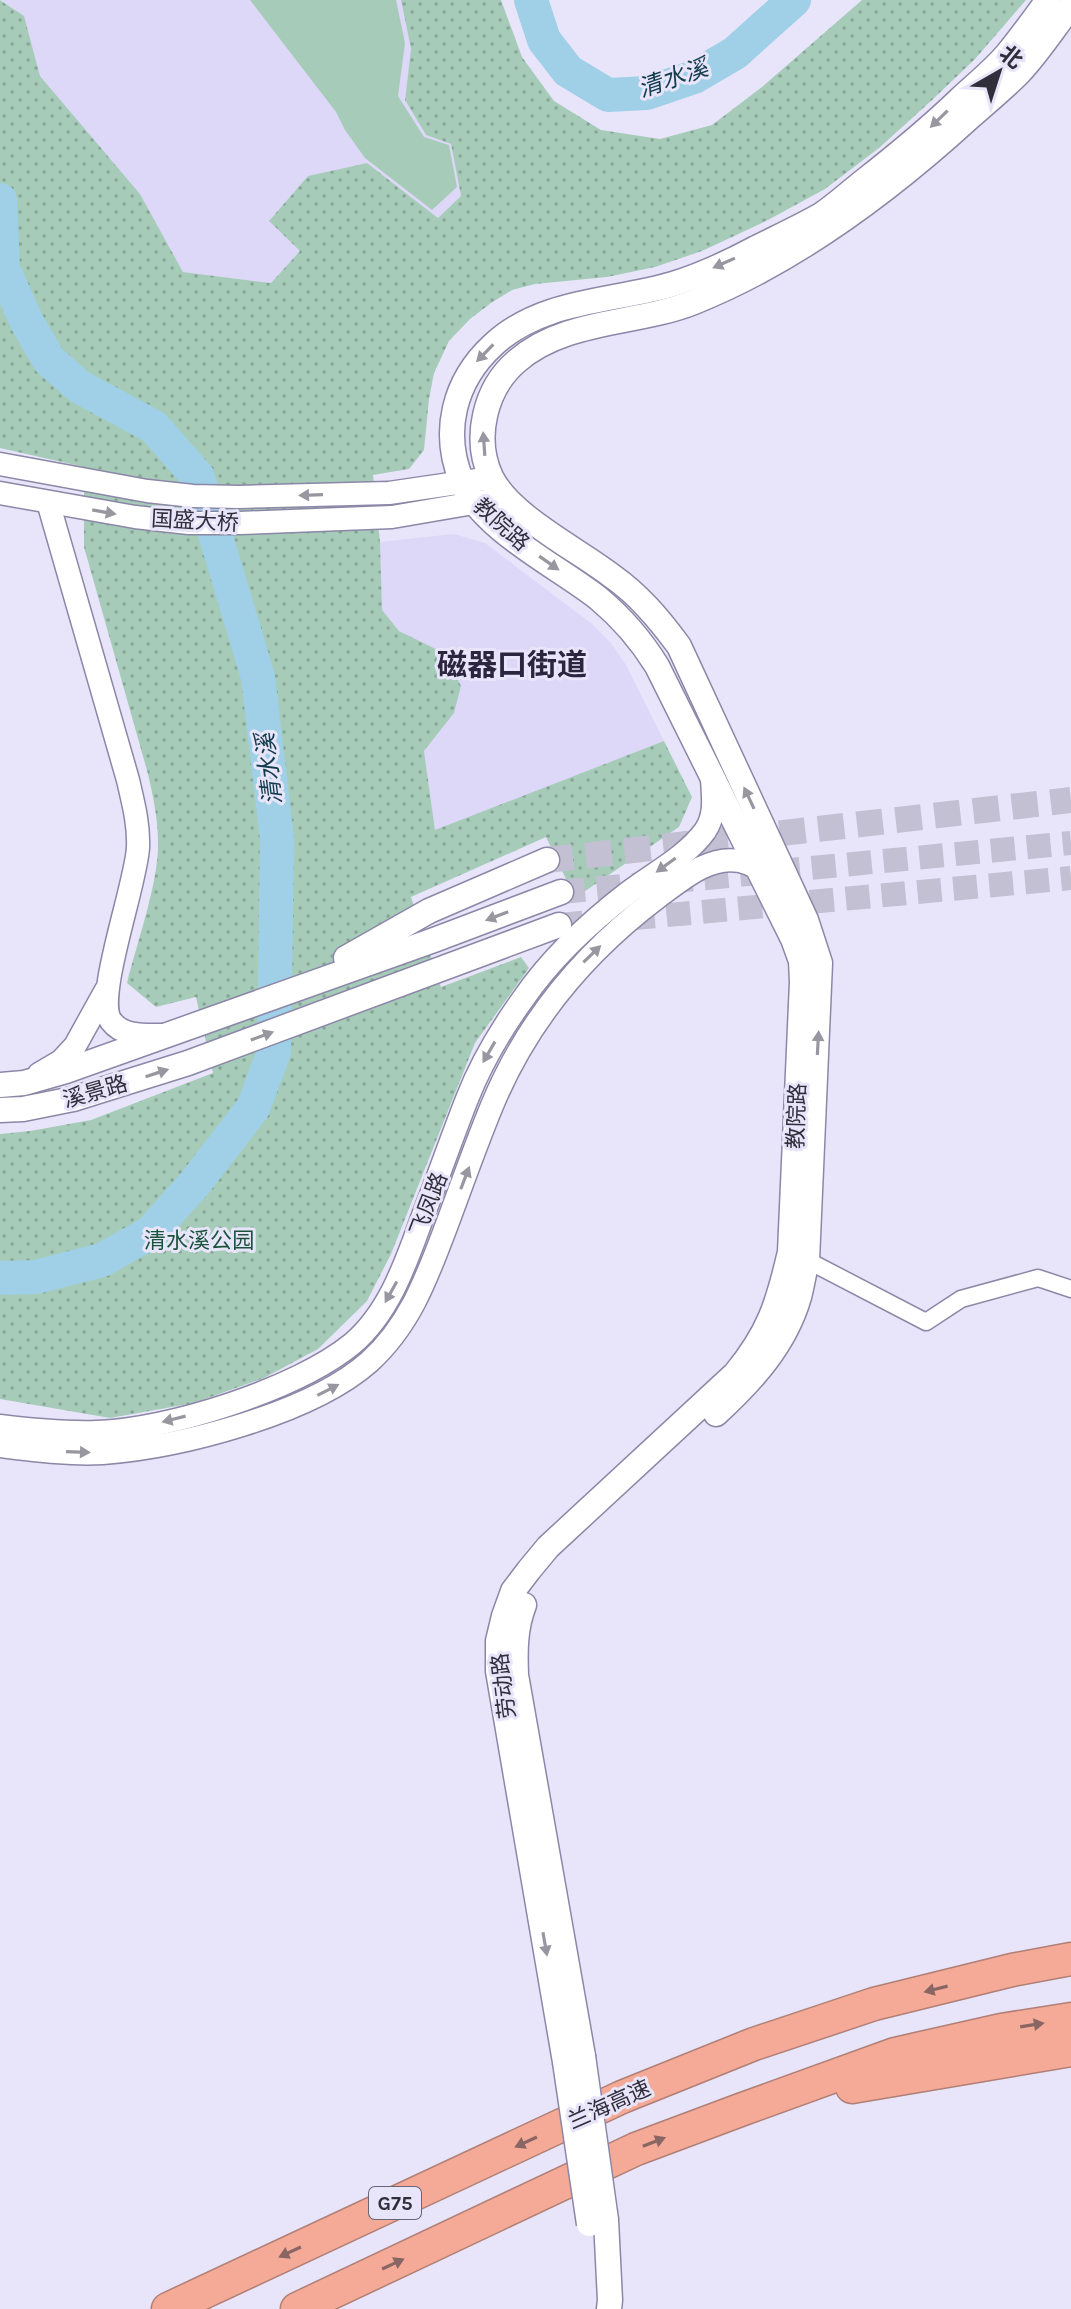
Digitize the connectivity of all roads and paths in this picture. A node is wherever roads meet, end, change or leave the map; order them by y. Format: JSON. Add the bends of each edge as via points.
{"nodes":[{"id":1,"x":1048,"y":0,"type":"edge"},
{"id":2,"x":1071,"y":6,"type":"edge"},
{"id":3,"x":0,"y":464,"type":"edge"},
{"id":4,"x":498,"y":488,"type":"junction"},
{"id":5,"x":0,"y":493,"type":"edge"},
{"id":6,"x":468,"y":493,"type":"junction"},
{"id":7,"x":48,"y":502,"type":"junction"},
{"id":8,"x":712,"y":779,"type":"junction"},
{"id":9,"x":547,"y":860,"type":"tunnel mouth"},
{"id":10,"x":756,"y":867,"type":"junction"},
{"id":11,"x":561,"y":892,"type":"tunnel mouth"},
{"id":12,"x":559,"y":925,"type":"tunnel mouth"},
{"id":13,"x":107,"y":989,"type":"junction"},
{"id":14,"x":291,"y":989,"type":"junction"},
{"id":15,"x":173,"y":1032,"type":"junction"},
{"id":16,"x":12,"y":1084,"type":"edge"},
{"id":17,"x":0,"y":1110,"type":"edge"},
{"id":18,"x":798,"y":1256,"type":"junction"},
{"id":19,"x":1071,"y":1289,"type":"edge"},
{"id":20,"x":0,"y":1426,"type":"edge"},
{"id":21,"x":0,"y":1446,"type":"edge"},
{"id":22,"x":1071,"y":1959,"type":"edge"},
{"id":23,"x":1070,"y":2042,"type":"edge"},
{"id":24,"x":598,"y":2222,"type":"junction"},
{"id":25,"x":168,"y":2309,"type":"edge"},
{"id":26,"x":297,"y":2309,"type":"edge"},
{"id":27,"x":593,"y":2309,"type":"edge"},
{"id":28,"x":609,"y":2309,"type":"edge"}],
"edges":[{"from":1,"to":6,"type":"main road","name":"教院路","one_way":true,"via":[[1006,55],[930,127],[822,214],[674,284],[539,315],[494,344],[464,379],[457,398],[452,438]]},
{"from":4,"to":2,"type":"main road","name":"教院路","one_way":true,"via":[[486,462],[483,426],[487,406],[515,362],[571,332],[682,307],[736,285],[832,228],[931,153],[1020,72]]},
{"from":6,"to":3,"type":"street","name":"国盛大桥","one_way":true,"via":[[193,496]]},
{"from":4,"to":6,"type":"street"},
{"from":18,"to":4,"type":"main road","name":"教院路","one_way":true,"via":[[820,985],[820,963],[806,920],[679,646],[638,597],[527,517]]},
{"from":5,"to":7,"type":"street","name":"国盛大桥"},
{"from":7,"to":6,"type":"street","name":"国盛大桥","one_way":true,"via":[[189,523],[240,523],[392,517]]},
{"from":6,"to":8,"type":"main road","name":"教院路","one_way":true,"via":[[502,530],[627,624],[657,666]]},
{"from":7,"to":13,"type":"street","via":[[136,815],[134,875]]},
{"from":8,"to":10,"type":"main road","name":"教院路"},
{"from":8,"to":20,"type":"street","name":"飞凤路","one_way":true,"via":[[712,818],[705,831],[587,927],[533,984],[505,1023],[467,1098],[404,1267],[389,1298],[353,1342],[300,1376],[180,1418],[99,1432]]},
{"from":9,"to":14,"type":"main road","via":[[429,911]]},
{"from":10,"to":18,"type":"main road","name":"教院路","via":[[801,961]]},
{"from":21,"to":10,"type":"street","name":"飞凤路","one_way":true,"via":[[100,1453],[182,1441],[286,1409],[340,1383],[368,1362],[410,1313],[507,1072],[552,1000],[609,938],[696,870],[737,860]]},
{"from":11,"to":14,"type":"main road","one_way":true},
{"from":17,"to":12,"type":"main road","name":"溪景路","one_way":true,"via":[[73,1099],[188,1063]]},
{"from":13,"to":15,"type":"street","via":[[106,1011],[122,1030],[138,1035]]},
{"from":13,"to":16,"type":"street","via":[[61,1061]]},
{"from":14,"to":15,"type":"main road","name":"溪景路"},
{"from":15,"to":16,"type":"main road","name":"溪景路","via":[[66,1071]]},
{"from":18,"to":19,"type":"street","via":[[926,1322],[961,1299],[1038,1278]]},
{"from":18,"to":24,"type":"main road","name":"劳动路","bridge":true,"via":[[799,1299],[768,1360],[557,1558],[526,1599],[518,1621],[516,1675]]},
{"from":22,"to":25,"type":"highway","name":"兰海高速","number":"G75","one_way":true,"via":[[874,2004],[754,2044],[622,2097]]},
{"from":26,"to":23,"type":"highway","number":"G75","one_way":true,"via":[[636,2149],[895,2054],[1001,2030]]},
{"from":24,"to":27,"type":"main road"},
{"from":24,"to":28,"type":"main road"}]}
